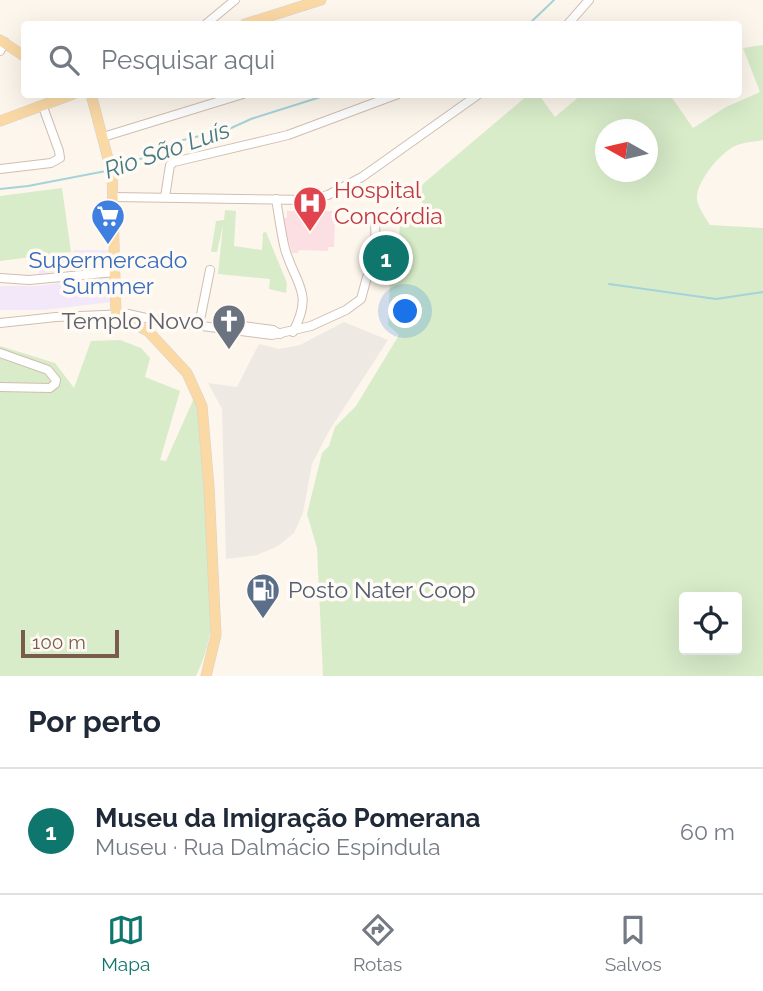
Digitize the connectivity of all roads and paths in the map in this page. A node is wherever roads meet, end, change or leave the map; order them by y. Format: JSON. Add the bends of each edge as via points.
{"nodes":[{"id":1,"x":235,"y":0,"type":"edge"},
{"id":2,"x":321,"y":0,"type":"edge"},
{"id":3,"x":589,"y":0,"type":"edge"},
{"id":4,"x":210,"y":21,"type":"edge"},
{"id":5,"x":254,"y":21,"type":"edge"},
{"id":6,"x":571,"y":21,"type":"edge"},
{"id":7,"x":2,"y":44,"type":"edge"},
{"id":8,"x":21,"y":54,"type":"edge"},
{"id":9,"x":92,"y":98,"type":"edge"},
{"id":10,"x":230,"y":98,"type":"edge"},
{"id":11,"x":387,"y":98,"type":"edge"},
{"id":12,"x":473,"y":98,"type":"edge"},
{"id":13,"x":49,"y":101,"type":"edge"},
{"id":14,"x":0,"y":121,"type":"edge"},
{"id":15,"x":103,"y":137,"type":"junction"},
{"id":16,"x":0,"y":169,"type":"edge"},
{"id":17,"x":114,"y":197,"type":"junction"},
{"id":18,"x":165,"y":197,"type":"junction"},
{"id":19,"x":276,"y":200,"type":"junction"},
{"id":20,"x":375,"y":218,"type":"dead end"},
{"id":21,"x":210,"y":270,"type":"dead end"},
{"id":22,"x":115,"y":272,"type":"junction"},
{"id":23,"x":0,"y":278,"type":"edge"},
{"id":24,"x":116,"y":315,"type":"junction"},
{"id":25,"x":0,"y":323,"type":"edge"},
{"id":26,"x":200,"y":323,"type":"junction"},
{"id":27,"x":293,"y":332,"type":"junction"},
{"id":28,"x":0,"y":353,"type":"edge"},
{"id":29,"x":0,"y":387,"type":"edge"},
{"id":30,"x":206,"y":676,"type":"edge"}],
"edges":[{"from":1,"to":4,"type":"street"},
{"from":2,"to":5,"type":"main road"},
{"from":3,"to":6,"type":"street"},
{"from":7,"to":8,"type":"main road"},
{"from":9,"to":15,"type":"main road"},
{"from":10,"to":15,"type":"street"},
{"from":11,"to":18,"type":"street","via":[[288,135],[174,162]]},
{"from":12,"to":19,"type":"street","via":[[362,177],[328,195]]},
{"from":13,"to":14,"type":"main road"},
{"from":13,"to":16,"type":"street","via":[[60,158]]},
{"from":15,"to":17,"type":"main road"},
{"from":17,"to":18,"type":"street"},
{"from":17,"to":22,"type":"main road"},
{"from":18,"to":19,"type":"street"},
{"from":19,"to":27,"type":"street","via":[[285,249],[303,294],[302,315]]},
{"from":20,"to":27,"type":"street","via":[[376,259],[361,299]]},
{"from":21,"to":26,"type":"street"},
{"from":22,"to":23,"type":"street","via":[[29,280]]},
{"from":22,"to":24,"type":"main road"},
{"from":24,"to":25,"type":"street"},
{"from":24,"to":26,"type":"street"},
{"from":24,"to":30,"type":"main road","via":[[148,331],[187,373],[202,405],[216,635]]},
{"from":26,"to":27,"type":"street"},
{"from":28,"to":29,"type":"street","via":[[48,370],[56,380],[50,388]]}]}
